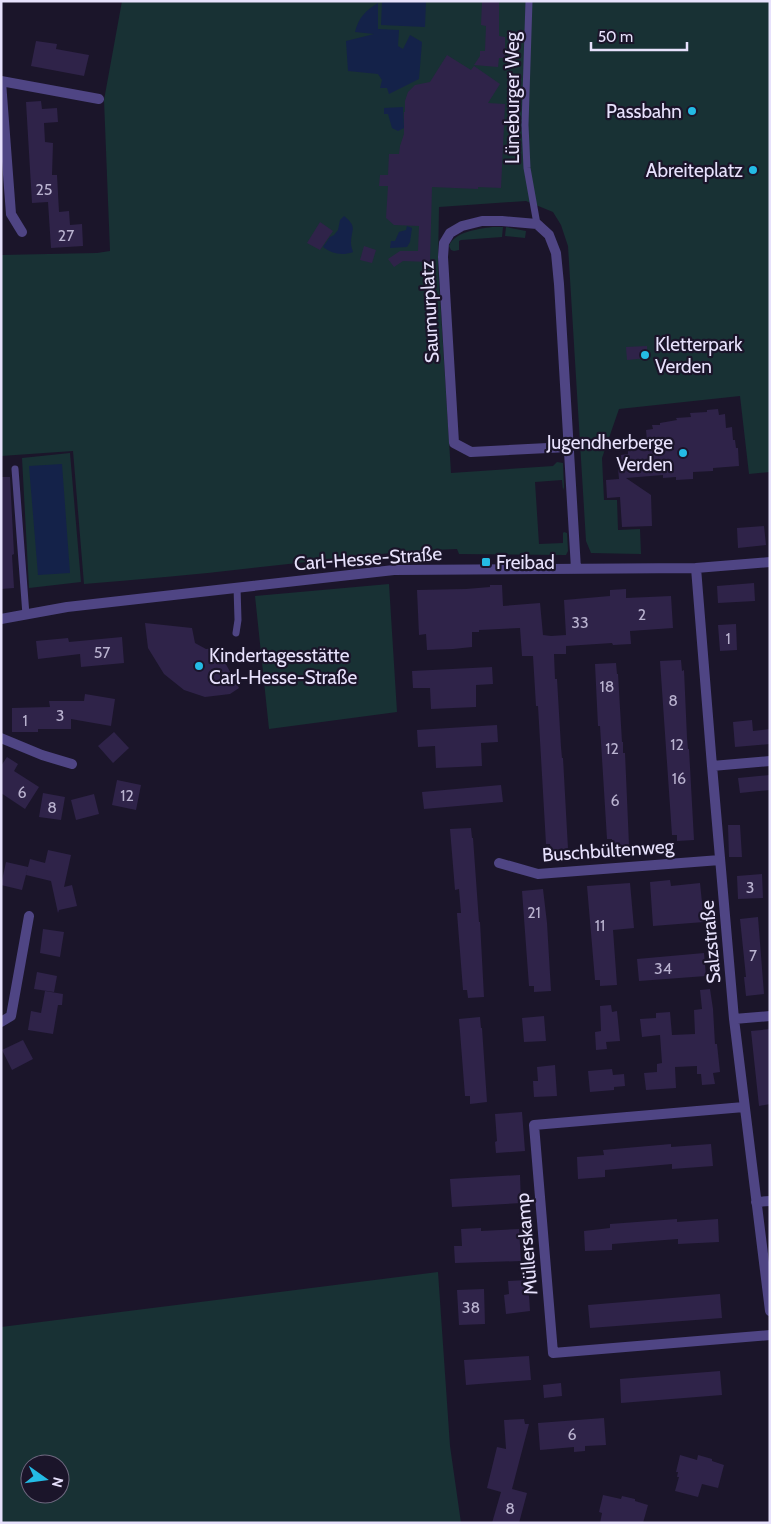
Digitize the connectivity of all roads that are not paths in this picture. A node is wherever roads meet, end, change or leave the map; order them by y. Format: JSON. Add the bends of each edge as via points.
{"nodes":[{"id":1,"x":529,"y":1,"type":"edge"},
{"id":2,"x":1,"y":81,"type":"edge"},
{"id":3,"x":99,"y":99,"type":"dead end"},
{"id":4,"x":537,"y":224,"type":"junction"},
{"id":5,"x":22,"y":232,"type":"dead end"},
{"id":6,"x":568,"y":447,"type":"junction"},
{"id":7,"x":15,"y":469,"type":"dead end"},
{"id":8,"x":770,"y":562,"type":"edge"},
{"id":9,"x":696,"y":568,"type":"junction"},
{"id":10,"x":576,"y":569,"type":"junction"},
{"id":11,"x":237,"y":588,"type":"junction"},
{"id":12,"x":26,"y":616,"type":"junction"},
{"id":13,"x":1,"y":619,"type":"edge"},
{"id":14,"x":236,"y":633,"type":"dead end"},
{"id":15,"x":1,"y":738,"type":"edge"},
{"id":16,"x":770,"y":761,"type":"edge"},
{"id":17,"x":72,"y":764,"type":"dead end"},
{"id":18,"x":712,"y":766,"type":"junction"},
{"id":19,"x":720,"y":860,"type":"junction"},
{"id":20,"x":499,"y":862,"type":"dead end"},
{"id":21,"x":29,"y":916,"type":"dead end"},
{"id":22,"x":770,"y":1016,"type":"edge"},
{"id":23,"x":734,"y":1019,"type":"junction"},
{"id":24,"x":1,"y":1022,"type":"edge"},
{"id":25,"x":744,"y":1107,"type":"junction"},
{"id":26,"x":770,"y":1201,"type":"edge"},
{"id":27,"x":756,"y":1202,"type":"junction"},
{"id":28,"x":770,"y":1311,"type":"edge"},
{"id":29,"x":770,"y":1335,"type":"edge"}],
"edges":[{"from":1,"to":4,"type":"lane","name":"Lüneburger Weg","via":[[526,168]]},
{"from":2,"to":3,"type":"street"},
{"from":2,"to":5,"type":"street","via":[[11,214]]},
{"from":4,"to":6,"type":"street","via":[[550,235],[556,253]]},
{"from":4,"to":6,"type":"street","name":"Saumurplatz","via":[[482,221],[462,226],[450,233],[444,243],[454,444],[471,452]]},
{"from":6,"to":10,"type":"street"},
{"from":7,"to":12,"type":"lane"},
{"from":8,"to":9,"type":"street","name":"Carl-Hesse-Straße"},
{"from":9,"to":10,"type":"street","name":"Carl-Hesse-Straße"},
{"from":9,"to":18,"type":"street","name":"Salzstraße"},
{"from":10,"to":11,"type":"street","name":"Carl-Hesse-Straße","via":[[394,570]]},
{"from":11,"to":12,"type":"street","name":"Carl-Hesse-Straße","via":[[67,607]]},
{"from":11,"to":14,"type":"lane"},
{"from":12,"to":13,"type":"street","name":"Carl-Hesse-Straße"},
{"from":15,"to":17,"type":"street"},
{"from":16,"to":18,"type":"street"},
{"from":18,"to":19,"type":"street","name":"Salzstraße"},
{"from":19,"to":20,"type":"street","name":"Buschbültenweg","via":[[538,874]]},
{"from":19,"to":23,"type":"street","name":"Salzstraße"},
{"from":21,"to":24,"type":"street","via":[[11,1016]]},
{"from":22,"to":23,"type":"street"},
{"from":23,"to":25,"type":"street","name":"Salzstraße"},
{"from":25,"to":27,"type":"street","name":"Salzstraße"},
{"from":25,"to":29,"type":"street","name":"Müllerskamp","via":[[534,1125],[553,1353]]},
{"from":26,"to":27,"type":"street"},
{"from":27,"to":28,"type":"street","name":"Salzstraße"}]}
